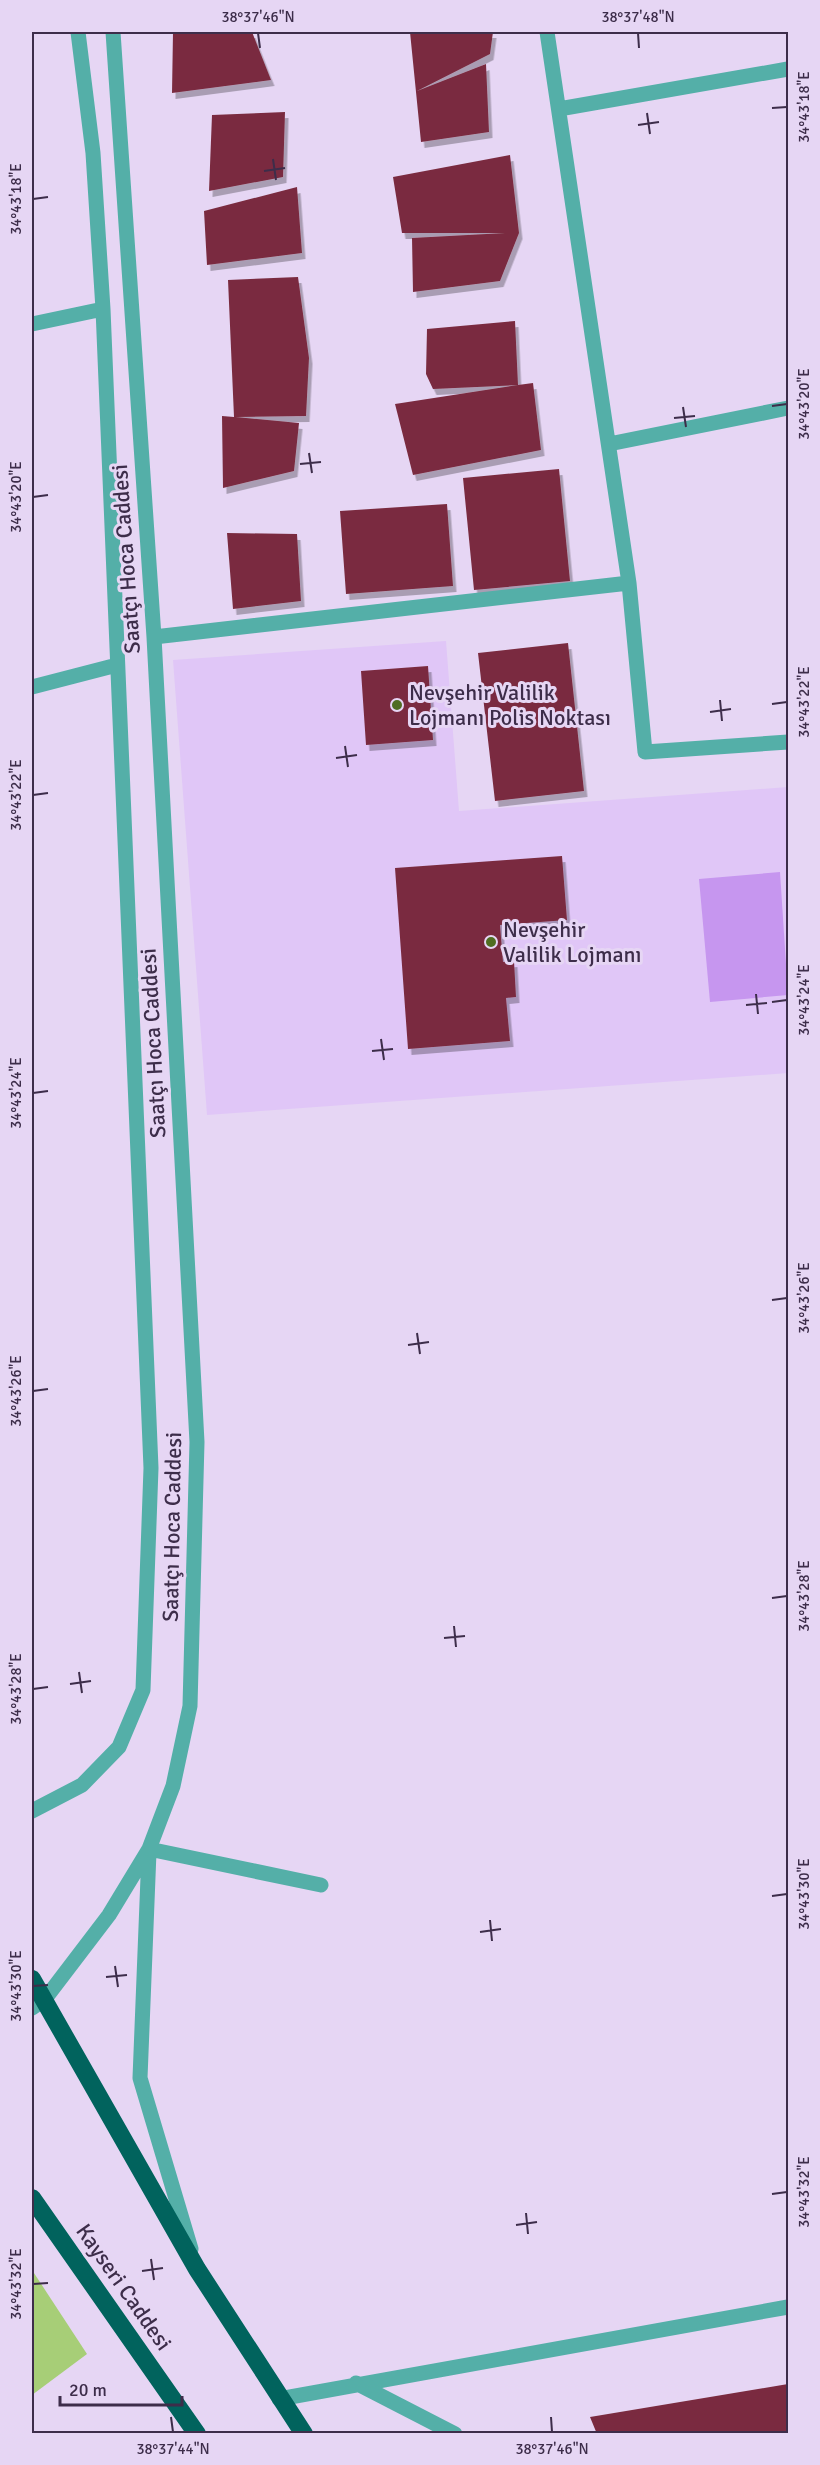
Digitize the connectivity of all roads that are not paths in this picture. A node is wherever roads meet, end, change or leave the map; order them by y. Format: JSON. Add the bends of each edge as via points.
{"nodes":[{"id":1,"x":78,"y":32,"type":"edge"},
{"id":2,"x":113,"y":32,"type":"edge"},
{"id":3,"x":547,"y":32,"type":"edge"},
{"id":4,"x":789,"y":69,"type":"edge"},
{"id":5,"x":559,"y":109,"type":"junction"},
{"id":6,"x":103,"y":309,"type":"junction"},
{"id":7,"x":32,"y":324,"type":"edge"},
{"id":8,"x":789,"y":408,"type":"edge"},
{"id":9,"x":609,"y":444,"type":"junction"},
{"id":10,"x":629,"y":583,"type":"junction"},
{"id":11,"x":154,"y":637,"type":"junction"},
{"id":12,"x":117,"y":665,"type":"junction"},
{"id":13,"x":32,"y":687,"type":"edge"},
{"id":14,"x":789,"y":742,"type":"edge"},
{"id":15,"x":33,"y":1810,"type":"edge"},
{"id":16,"x":149,"y":1849,"type":"junction"},
{"id":17,"x":321,"y":1885,"type":"dead end"},
{"id":18,"x":32,"y":1978,"type":"edge"},
{"id":19,"x":38,"y":2004,"type":"edge"},
{"id":20,"x":32,"y":2198,"type":"edge"},
{"id":21,"x":197,"y":2269,"type":"junction"},
{"id":22,"x":789,"y":2307,"type":"edge"},
{"id":23,"x":356,"y":2383,"type":"junction"},
{"id":24,"x":279,"y":2399,"type":"junction"},
{"id":25,"x":197,"y":2433,"type":"edge"},
{"id":26,"x":304,"y":2433,"type":"edge"},
{"id":27,"x":455,"y":2433,"type":"edge"}],
"edges":[{"from":1,"to":6,"type":"street","name":"Saatçı Hoca Caddesi","via":[[93,153]]},
{"from":2,"to":11,"type":"street","name":"Saatçı Hoca Caddesi"},
{"from":3,"to":5,"type":"street"},
{"from":4,"to":5,"type":"street"},
{"from":5,"to":9,"type":"street"},
{"from":6,"to":7,"type":"street"},
{"from":6,"to":12,"type":"street","name":"Saatçı Hoca Caddesi"},
{"from":8,"to":9,"type":"street"},
{"from":9,"to":10,"type":"street"},
{"from":10,"to":11,"type":"street"},
{"from":10,"to":14,"type":"street","via":[[645,752]]},
{"from":11,"to":16,"type":"street","name":"Saatçı Hoca Caddesi","via":[[197,1442],[190,1706],[173,1786]]},
{"from":12,"to":13,"type":"street"},
{"from":12,"to":15,"type":"street","name":"Saatçı Hoca Caddesi","via":[[152,1468],[143,1690],[119,1748],[82,1785]]},
{"from":16,"to":17,"type":"street"},
{"from":16,"to":19,"type":"street","name":"Saatçı Hoca Caddesi","via":[[109,1915]]},
{"from":16,"to":21,"type":"street","via":[[140,2078]]},
{"from":18,"to":19,"type":"highway"},
{"from":19,"to":21,"type":"highway"},
{"from":20,"to":25,"type":"highway","name":"Kayseri Caddesi"},
{"from":21,"to":24,"type":"highway"},
{"from":22,"to":23,"type":"street"},
{"from":23,"to":24,"type":"street"},
{"from":23,"to":27,"type":"street"},
{"from":24,"to":26,"type":"highway"}]}
